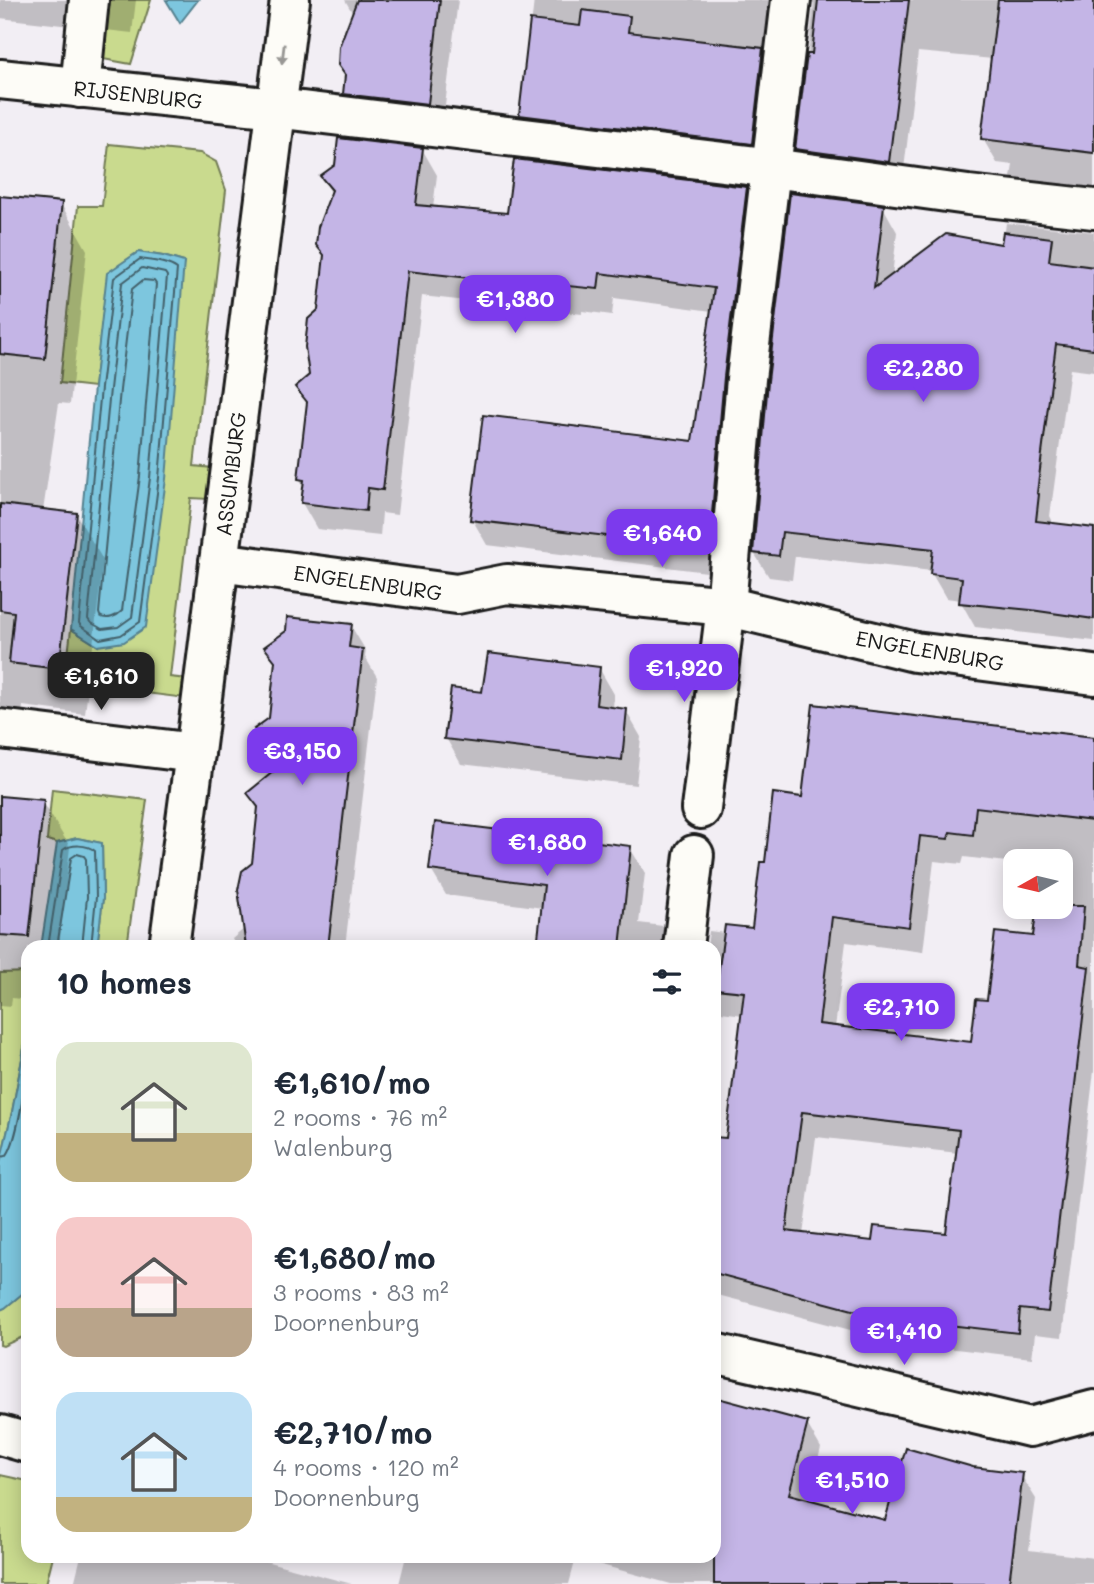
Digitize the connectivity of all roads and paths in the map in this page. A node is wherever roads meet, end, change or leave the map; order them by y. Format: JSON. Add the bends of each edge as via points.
{"nodes":[{"id":1,"x":89,"y":0,"type":"edge"},
{"id":2,"x":290,"y":0,"type":"edge"},
{"id":3,"x":792,"y":0,"type":"edge"},
{"id":4,"x":0,"y":79,"type":"edge"},
{"id":5,"x":80,"y":88,"type":"junction"},
{"id":6,"x":276,"y":108,"type":"junction"},
{"id":7,"x":772,"y":168,"type":"junction"},
{"id":8,"x":1094,"y":209,"type":"edge"},
{"id":9,"x":219,"y":562,"type":"junction"},
{"id":10,"x":726,"y":606,"type":"junction"},
{"id":11,"x":1094,"y":675,"type":"edge"},
{"id":12,"x":0,"y":729,"type":"edge"},
{"id":13,"x":195,"y":753,"type":"junction"},
{"id":14,"x":701,"y":809,"type":"dead end"},
{"id":15,"x":694,"y":855,"type":"dead end"},
{"id":16,"x":170,"y":940,"type":"edge"},
{"id":17,"x":684,"y":940,"type":"edge"},
{"id":18,"x":721,"y":1355,"type":"edge"},
{"id":19,"x":1094,"y":1410,"type":"edge"},
{"id":20,"x":0,"y":1435,"type":"edge"},
{"id":21,"x":21,"y":1441,"type":"edge"}],
"edges":[{"from":1,"to":5,"type":"street"},
{"from":2,"to":6,"type":"street","name":"ASSUMBURG","one_way":true},
{"from":3,"to":7,"type":"street"},
{"from":4,"to":5,"type":"street","name":"RIJSENBURG"},
{"from":5,"to":6,"type":"street","name":"RIJSENBURG"},
{"from":6,"to":7,"type":"street"},
{"from":6,"to":9,"type":"street","name":"ASSUMBURG"},
{"from":7,"to":8,"type":"street"},
{"from":7,"to":10,"type":"street","via":[[746,379]]},
{"from":9,"to":10,"type":"street","name":"ENGELENBURG","via":[[457,594],[507,584]]},
{"from":9,"to":13,"type":"street","name":"ASSUMBURG"},
{"from":10,"to":11,"type":"street","name":"ENGELENBURG","via":[[915,652]]},
{"from":10,"to":14,"type":"street"},
{"from":12,"to":13,"type":"street"},
{"from":13,"to":16,"type":"street","name":"ASSUMBURG"},
{"from":15,"to":17,"type":"street"},
{"from":18,"to":19,"type":"street","via":[[1030,1427]]},
{"from":20,"to":21,"type":"street"}]}
